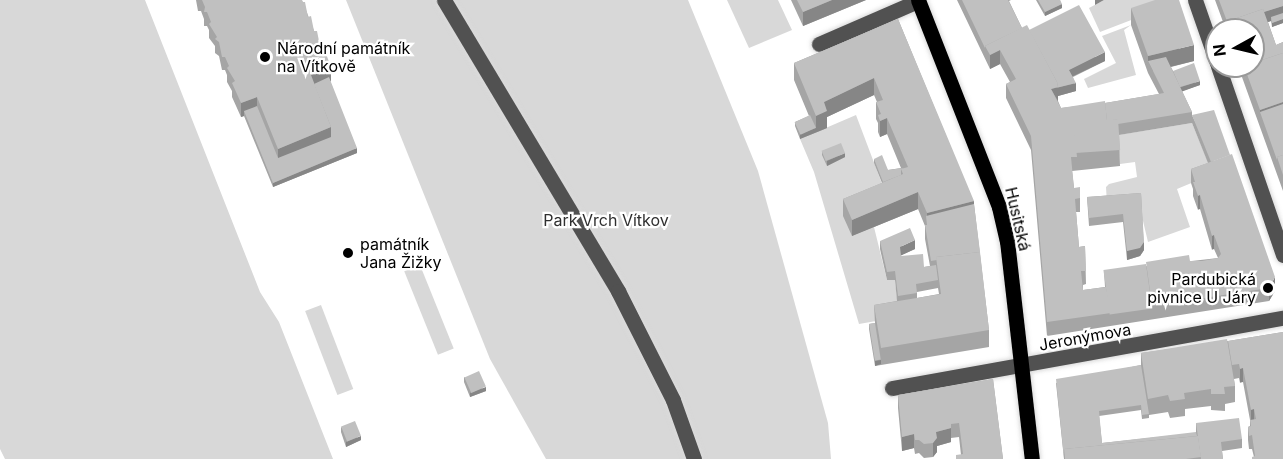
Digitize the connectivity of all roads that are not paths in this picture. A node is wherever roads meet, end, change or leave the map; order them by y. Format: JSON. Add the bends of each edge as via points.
{"nodes":[{"id":1,"x":444,"y":0,"type":"edge"},
{"id":2,"x":918,"y":0,"type":"edge"},
{"id":3,"x":1195,"y":0,"type":"edge"},
{"id":4,"x":1205,"y":30,"type":"edge"},
{"id":5,"x":819,"y":44,"type":"dead end"},
{"id":6,"x":1222,"y":78,"type":"edge"},
{"id":7,"x":1283,"y":255,"type":"edge"},
{"id":8,"x":1283,"y":318,"type":"edge"},
{"id":9,"x":1022,"y":366,"type":"junction"},
{"id":10,"x":892,"y":388,"type":"dead end"},
{"id":11,"x":694,"y":459,"type":"edge"},
{"id":12,"x":1032,"y":459,"type":"edge"}],
"edges":[{"from":1,"to":11,"type":"street","via":[[618,291],[673,400]]},
{"from":2,"to":5,"type":"street"},
{"from":2,"to":9,"type":"main road","name":"Husitská","via":[[999,207],[1007,241]]},
{"from":3,"to":4,"type":"street"},
{"from":6,"to":7,"type":"street"},
{"from":8,"to":9,"type":"street","name":"Jeronýmova"},
{"from":9,"to":10,"type":"street","name":"Jeronýmova"},
{"from":9,"to":12,"type":"main road","name":"Husitská"}]}
